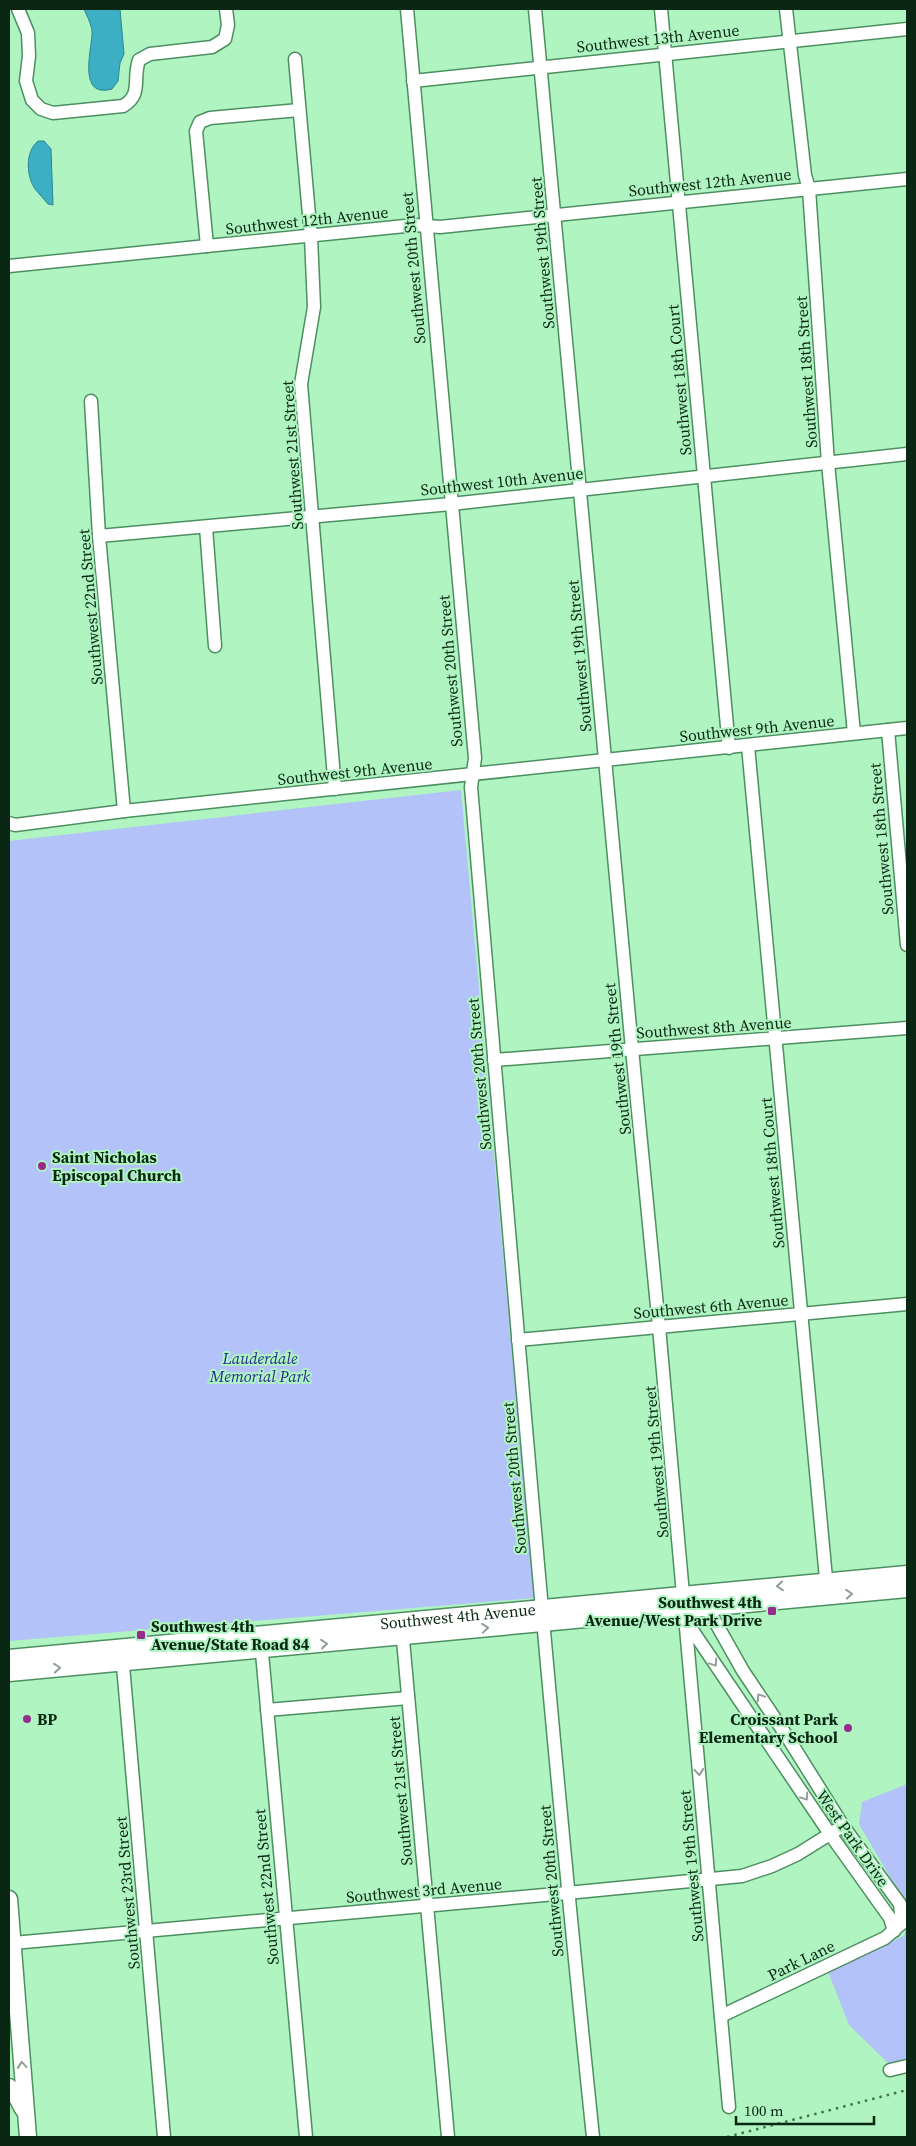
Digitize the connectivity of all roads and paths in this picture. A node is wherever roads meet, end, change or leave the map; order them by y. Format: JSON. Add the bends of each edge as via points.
{"nodes":[{"id":1,"x":18,"y":9,"type":"edge"},
{"id":2,"x":226,"y":9,"type":"edge"},
{"id":3,"x":407,"y":9,"type":"edge"},
{"id":4,"x":535,"y":9,"type":"edge"},
{"id":5,"x":661,"y":9,"type":"edge"},
{"id":6,"x":786,"y":9,"type":"edge"},
{"id":7,"x":907,"y":29,"type":"edge"},
{"id":8,"x":788,"y":41,"type":"junction"},
{"id":9,"x":665,"y":54,"type":"junction"},
{"id":10,"x":295,"y":59,"type":"dead end"},
{"id":11,"x":541,"y":67,"type":"junction"},
{"id":12,"x":413,"y":80,"type":"junction"},
{"id":13,"x":299,"y":110,"type":"junction"},
{"id":14,"x":907,"y":179,"type":"edge"},
{"id":15,"x":809,"y":189,"type":"junction"},
{"id":16,"x":679,"y":201,"type":"junction"},
{"id":17,"x":554,"y":215,"type":"junction"},
{"id":18,"x":426,"y":226,"type":"junction"},
{"id":19,"x":311,"y":237,"type":"junction"},
{"id":20,"x":207,"y":246,"type":"junction"},
{"id":21,"x":9,"y":266,"type":"edge"},
{"id":22,"x":91,"y":401,"type":"dead end"},
{"id":23,"x":907,"y":454,"type":"edge"},
{"id":24,"x":828,"y":463,"type":"junction"},
{"id":25,"x":704,"y":476,"type":"junction"},
{"id":26,"x":580,"y":490,"type":"junction"},
{"id":27,"x":451,"y":504,"type":"junction"},
{"id":28,"x":312,"y":516,"type":"junction"},
{"id":29,"x":206,"y":527,"type":"junction"},
{"id":30,"x":99,"y":536,"type":"junction"},
{"id":31,"x":215,"y":646,"type":"dead end"},
{"id":32,"x":907,"y":728,"type":"edge"},
{"id":33,"x":888,"y":730,"type":"junction"},
{"id":34,"x":854,"y":733,"type":"junction"},
{"id":35,"x":748,"y":746,"type":"junction"},
{"id":36,"x":729,"y":748,"type":"junction"},
{"id":37,"x":605,"y":760,"type":"junction"},
{"id":38,"x":472,"y":775,"type":"junction"},
{"id":39,"x":335,"y":789,"type":"junction"},
{"id":40,"x":124,"y":811,"type":"junction"},
{"id":41,"x":11,"y":826,"type":"edge"},
{"id":42,"x":907,"y":945,"type":"edge"},
{"id":43,"x":907,"y":1028,"type":"edge"},
{"id":44,"x":776,"y":1039,"type":"junction"},
{"id":45,"x":632,"y":1049,"type":"junction"},
{"id":46,"x":494,"y":1060,"type":"junction"},
{"id":47,"x":907,"y":1304,"type":"edge"},
{"id":48,"x":801,"y":1315,"type":"junction"},
{"id":49,"x":659,"y":1327,"type":"junction"},
{"id":50,"x":518,"y":1340,"type":"junction"},
{"id":51,"x":907,"y":1574,"type":"edge"},
{"id":52,"x":827,"y":1589,"type":"junction"},
{"id":53,"x":907,"y":1590,"type":"edge"},
{"id":54,"x":685,"y":1609,"type":"junction"},
{"id":55,"x":708,"y":1609,"type":"junction"},
{"id":56,"x":543,"y":1615,"type":"junction"},
{"id":57,"x":402,"y":1628,"type":"junction"},
{"id":58,"x":261,"y":1641,"type":"junction"},
{"id":59,"x":122,"y":1654,"type":"junction"},
{"id":60,"x":9,"y":1658,"type":"edge"},
{"id":61,"x":9,"y":1673,"type":"edge"},
{"id":62,"x":408,"y":1698,"type":"junction"},
{"id":63,"x":267,"y":1710,"type":"junction"},
{"id":64,"x":843,"y":1826,"type":"junction"},
{"id":65,"x":830,"y":1834,"type":"junction"},
{"id":66,"x":708,"y":1880,"type":"junction"},
{"id":67,"x":568,"y":1893,"type":"junction"},
{"id":68,"x":9,"y":1899,"type":"edge"},
{"id":69,"x":427,"y":1905,"type":"junction"},
{"id":70,"x":285,"y":1919,"type":"junction"},
{"id":71,"x":146,"y":1930,"type":"junction"},
{"id":72,"x":894,"y":1931,"type":"junction"},
{"id":73,"x":11,"y":1943,"type":"edge"},
{"id":74,"x":12,"y":1965,"type":"edge"},
{"id":75,"x":721,"y":2016,"type":"junction"},
{"id":76,"x":907,"y":2066,"type":"edge"},
{"id":77,"x":890,"y":2070,"type":"dead end"},
{"id":78,"x":9,"y":2086,"type":"edge"},
{"id":79,"x":729,"y":2107,"type":"dead end"},
{"id":80,"x":28,"y":2132,"type":"edge"},
{"id":81,"x":164,"y":2137,"type":"edge"},
{"id":82,"x":306,"y":2137,"type":"edge"},
{"id":83,"x":448,"y":2137,"type":"edge"},
{"id":84,"x":593,"y":2137,"type":"edge"}],
"edges":[{"from":1,"to":2,"type":"street","via":[[28,33],[30,56],[26,81],[32,100],[41,109],[53,113],[123,106],[132,101],[139,60],[150,54],[212,47],[225,39],[228,25]]},
{"from":3,"to":12,"type":"street","name":"Southwest 20th Street"},
{"from":4,"to":11,"type":"street","name":"Southwest 19th Street"},
{"from":5,"to":9,"type":"street","name":"Southwest 18th Court"},
{"from":6,"to":8,"type":"street","name":"Southwest 18th Street"},
{"from":7,"to":8,"type":"street","name":"Southwest 13th Avenue"},
{"from":8,"to":9,"type":"street","name":"Southwest 13th Avenue"},
{"from":8,"to":15,"type":"street","name":"Southwest 18th Street"},
{"from":9,"to":11,"type":"street","name":"Southwest 13th Avenue"},
{"from":9,"to":16,"type":"street","name":"Southwest 18th Court"},
{"from":10,"to":13,"type":"street","name":"Southwest 21st Street"},
{"from":11,"to":12,"type":"street","name":"Southwest 13th Avenue"},
{"from":11,"to":17,"type":"street","name":"Southwest 19th Street"},
{"from":12,"to":18,"type":"street","name":"Southwest 20th Street"},
{"from":13,"to":19,"type":"street","name":"Southwest 21st Street"},
{"from":13,"to":20,"type":"street","via":[[210,118],[200,122],[196,131]]},
{"from":14,"to":15,"type":"street","name":"Southwest 12th Avenue"},
{"from":15,"to":16,"type":"street","name":"Southwest 12th Avenue"},
{"from":15,"to":24,"type":"street","name":"Southwest 18th Street"},
{"from":16,"to":17,"type":"street","name":"Southwest 12th Avenue"},
{"from":16,"to":25,"type":"street","name":"Southwest 18th Court"},
{"from":17,"to":18,"type":"street","name":"Southwest 12th Avenue"},
{"from":17,"to":26,"type":"street","name":"Southwest 19th Street"},
{"from":18,"to":19,"type":"street","name":"Southwest 12th Avenue"},
{"from":18,"to":27,"type":"street","name":"Southwest 20th Street"},
{"from":19,"to":20,"type":"street","name":"Southwest 12th Avenue"},
{"from":19,"to":28,"type":"street","name":"Southwest 21st Street","via":[[314,307],[301,384]]},
{"from":20,"to":21,"type":"street","name":"Southwest 12th Avenue"},
{"from":22,"to":30,"type":"street","name":"Southwest 22nd Street"},
{"from":23,"to":24,"type":"street","name":"Southwest 10th Avenue"},
{"from":24,"to":25,"type":"street","name":"Southwest 10th Avenue"},
{"from":24,"to":34,"type":"street","name":"Southwest 18th Street"},
{"from":25,"to":26,"type":"street","name":"Southwest 10th Avenue"},
{"from":25,"to":36,"type":"street","name":"Southwest 18th Court"},
{"from":26,"to":27,"type":"street","name":"Southwest 10th Avenue"},
{"from":26,"to":37,"type":"street","name":"Southwest 19th Street"},
{"from":27,"to":28,"type":"street","name":"Southwest 10th Avenue"},
{"from":27,"to":38,"type":"street","name":"Southwest 20th Street","via":[[475,758]]},
{"from":28,"to":29,"type":"street","name":"Southwest 10th Avenue"},
{"from":28,"to":39,"type":"street","name":"Southwest 21st Street"},
{"from":29,"to":30,"type":"street","name":"Southwest 10th Avenue"},
{"from":29,"to":31,"type":"street"},
{"from":30,"to":40,"type":"street","name":"Southwest 22nd Street"},
{"from":32,"to":33,"type":"street","name":"Southwest 9th Avenue"},
{"from":33,"to":34,"type":"street","name":"Southwest 9th Avenue"},
{"from":33,"to":42,"type":"street","name":"Southwest 18th Street"},
{"from":34,"to":35,"type":"street","name":"Southwest 9th Avenue"},
{"from":35,"to":36,"type":"street","name":"Southwest 9th Avenue"},
{"from":35,"to":44,"type":"street","name":"Southwest 18th Court"},
{"from":36,"to":37,"type":"street","name":"Southwest 9th Avenue"},
{"from":37,"to":38,"type":"street","name":"Southwest 9th Avenue"},
{"from":37,"to":45,"type":"street","name":"Southwest 19th Street"},
{"from":38,"to":39,"type":"street","name":"Southwest 9th Avenue"},
{"from":38,"to":46,"type":"street","name":"Southwest 20th Street"},
{"from":39,"to":40,"type":"street","name":"Southwest 9th Avenue"},
{"from":40,"to":41,"type":"street","name":"Southwest 9th Avenue"},
{"from":43,"to":44,"type":"street","name":"Southwest 8th Avenue"},
{"from":44,"to":45,"type":"street","name":"Southwest 8th Avenue"},
{"from":44,"to":48,"type":"street","name":"Southwest 18th Court"},
{"from":45,"to":46,"type":"street","name":"Southwest 8th Avenue"},
{"from":45,"to":49,"type":"street","name":"Southwest 19th Street"},
{"from":46,"to":50,"type":"street","name":"Southwest 20th Street"},
{"from":47,"to":48,"type":"street","name":"Southwest 6th Avenue"},
{"from":48,"to":49,"type":"street","name":"Southwest 6th Avenue"},
{"from":48,"to":52,"type":"street","name":"Southwest 18th Court"},
{"from":49,"to":50,"type":"street","name":"Southwest 6th Avenue"},
{"from":49,"to":54,"type":"street","name":"Southwest 19th Street"},
{"from":50,"to":56,"type":"street","name":"Southwest 20th Street"},
{"from":51,"to":52,"type":"main road","name":"Southwest 4th Avenue"},
{"from":52,"to":53,"type":"main road","name":"Southwest 4th Avenue","one_way":true},
{"from":52,"to":54,"type":"main road","name":"Southwest 4th Avenue","one_way":true},
{"from":52,"to":55,"type":"main road","name":"Southwest 4th Avenue"},
{"from":54,"to":55,"type":"main road","name":"Southwest 4th Avenue"},
{"from":54,"to":56,"type":"main road","name":"Southwest 4th Avenue"},
{"from":54,"to":65,"type":"street","name":"West Park Drive","one_way":true},
{"from":54,"to":66,"type":"street","name":"Southwest 19th Street","one_way":true},
{"from":64,"to":55,"type":"street","name":"West Park Drive","one_way":true,"via":[[743,1671]]},
{"from":56,"to":57,"type":"main road","name":"Southwest 4th Avenue"},
{"from":56,"to":67,"type":"street","name":"Southwest 20th Street"},
{"from":57,"to":58,"type":"main road","name":"Southwest 4th Avenue"},
{"from":57,"to":62,"type":"street","name":"Southwest 21st Street"},
{"from":58,"to":59,"type":"main road","name":"Southwest 4th Avenue"},
{"from":58,"to":63,"type":"street","name":"Southwest 22nd Street"},
{"from":59,"to":60,"type":"main road","name":"Southwest 4th Avenue"},
{"from":61,"to":59,"type":"main road","name":"Southwest 4th Avenue","one_way":true},
{"from":59,"to":71,"type":"street","name":"Southwest 23rd Street"},
{"from":62,"to":63,"type":"street"},
{"from":62,"to":69,"type":"street","name":"Southwest 21st Street"},
{"from":63,"to":70,"type":"street","name":"Southwest 22nd Street"},
{"from":64,"to":65,"type":"street","name":"Southwest 3rd Avenue"},
{"from":64,"to":72,"type":"street","name":"West Park Drive","via":[[900,1904],[902,1923]]},
{"from":65,"to":66,"type":"street","name":"Southwest 3rd Avenue","via":[[772,1866],[742,1876]]},
{"from":65,"to":72,"type":"street","name":"West Park Drive","via":[[890,1918]]},
{"from":66,"to":67,"type":"street","name":"Southwest 3rd Avenue"},
{"from":66,"to":75,"type":"street","name":"Southwest 19th Street"},
{"from":67,"to":69,"type":"street","name":"Southwest 3rd Avenue"},
{"from":67,"to":84,"type":"street","name":"Southwest 20th Street"},
{"from":68,"to":73,"type":"main road"},
{"from":69,"to":70,"type":"street","name":"Southwest 3rd Avenue"},
{"from":69,"to":83,"type":"street","name":"Southwest 21st Street"},
{"from":70,"to":71,"type":"street","name":"Southwest 3rd Avenue"},
{"from":70,"to":82,"type":"street","name":"Southwest 22nd Street"},
{"from":71,"to":73,"type":"street","name":"Southwest 3rd Avenue"},
{"from":71,"to":81,"type":"street","name":"Southwest 23rd Street"},
{"from":72,"to":75,"type":"street","name":"Park Lane"},
{"from":73,"to":74,"type":"main road"},
{"from":80,"to":74,"type":"main road","one_way":true},
{"from":75,"to":79,"type":"street","name":"Southwest 19th Street"},
{"from":76,"to":77,"type":"street"},
{"from":78,"to":80,"type":"main road","via":[[22,2107]]}]}
